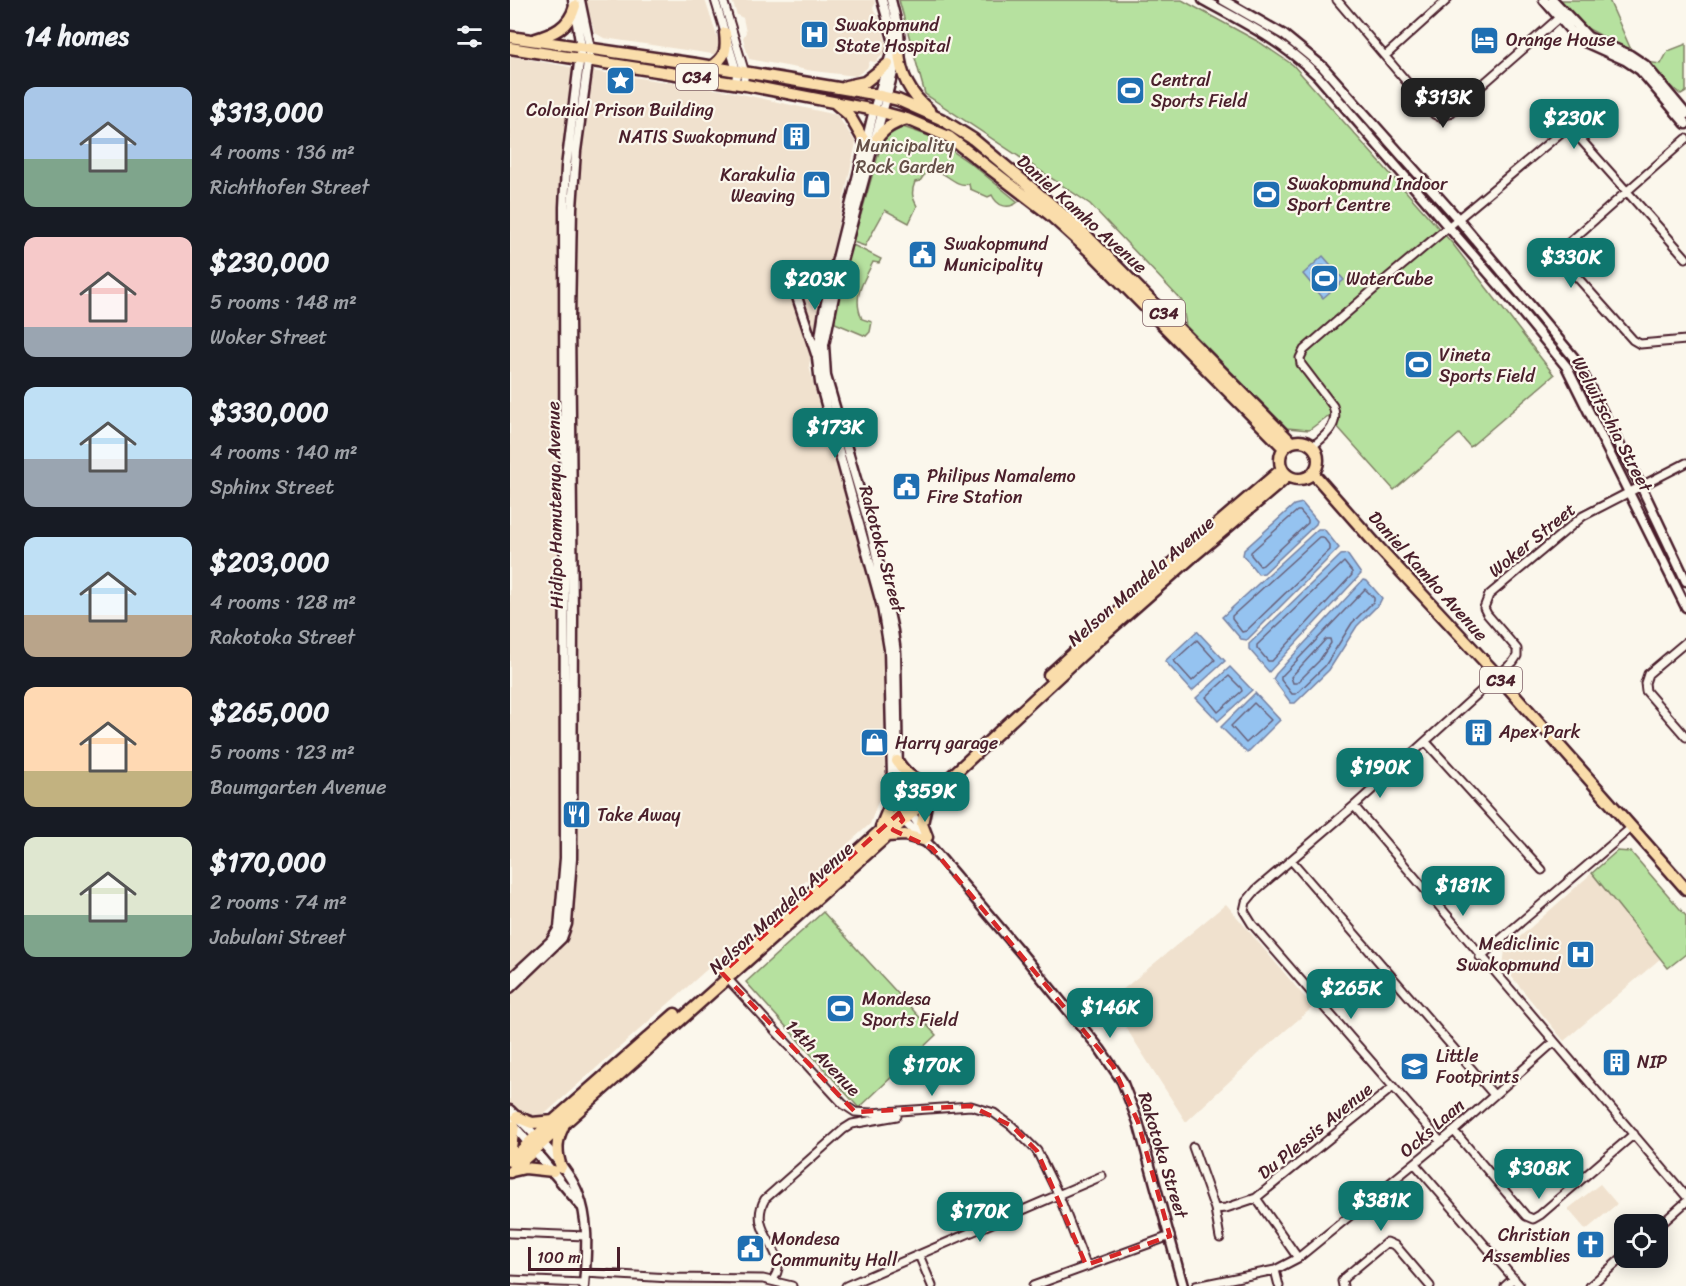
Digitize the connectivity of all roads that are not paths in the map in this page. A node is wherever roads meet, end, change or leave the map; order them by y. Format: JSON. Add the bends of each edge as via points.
{"nodes":[{"id":1,"x":715,"y":0,"type":"edge"},
{"id":2,"x":723,"y":0,"type":"edge"},
{"id":3,"x":882,"y":0,"type":"edge"},
{"id":4,"x":891,"y":0,"type":"edge"},
{"id":5,"x":1203,"y":0,"type":"edge"},
{"id":6,"x":1223,"y":0,"type":"edge"},
{"id":7,"x":1337,"y":0,"type":"edge"},
{"id":8,"x":1447,"y":0,"type":"edge"},
{"id":9,"x":1544,"y":0,"type":"edge"},
{"id":10,"x":1553,"y":0,"type":"edge"},
{"id":11,"x":576,"y":2,"type":"edge"},
{"id":12,"x":1562,"y":15,"type":"junction"},
{"id":13,"x":725,"y":33,"type":"junction"},
{"id":14,"x":510,"y":37,"type":"edge"},
{"id":15,"x":530,"y":41,"type":"junction"},
{"id":16,"x":510,"y":48,"type":"edge"},
{"id":17,"x":585,"y":48,"type":"junction"},
{"id":18,"x":899,"y":51,"type":"junction"},
{"id":19,"x":1385,"y":56,"type":"junction"},
{"id":20,"x":584,"y":60,"type":"junction"},
{"id":21,"x":888,"y":64,"type":"junction"},
{"id":22,"x":711,"y":67,"type":"junction"},
{"id":23,"x":741,"y":73,"type":"junction"},
{"id":24,"x":739,"y":84,"type":"junction"},
{"id":25,"x":831,"y":88,"type":"junction"},
{"id":26,"x":883,"y":96,"type":"junction"},
{"id":27,"x":835,"y":103,"type":"junction"},
{"id":28,"x":878,"y":111,"type":"junction"},
{"id":29,"x":1686,"y":114,"type":"edge"},
{"id":30,"x":907,"y":119,"type":"junction"},
{"id":31,"x":941,"y":119,"type":"junction"},
{"id":32,"x":1686,"y":124,"type":"edge"},
{"id":33,"x":1686,"y":139,"type":"edge"},
{"id":34,"x":870,"y":144,"type":"junction"},
{"id":35,"x":1627,"y":191,"type":"junction"},
{"id":36,"x":1459,"y":220,"type":"junction"},
{"id":37,"x":1448,"y":228,"type":"junction"},
{"id":38,"x":1686,"y":258,"type":"edge"},
{"id":39,"x":789,"y":273,"type":"dead end"},
{"id":40,"x":1686,"y":340,"type":"edge"},
{"id":41,"x":817,"y":358,"type":"junction"},
{"id":42,"x":1287,"y":445,"type":"junction"},
{"id":43,"x":1313,"y":446,"type":"junction"},
{"id":44,"x":1686,"y":463,"type":"edge"},
{"id":45,"x":1285,"y":473,"type":"junction"},
{"id":46,"x":1313,"y":473,"type":"junction"},
{"id":47,"x":1641,"y":486,"type":"junction"},
{"id":48,"x":1629,"y":492,"type":"junction"},
{"id":49,"x":1683,"y":567,"type":"edge"},
{"id":50,"x":1670,"y":574,"type":"junction"},
{"id":51,"x":1686,"y":581,"type":"edge"},
{"id":52,"x":1686,"y":607,"type":"edge"},
{"id":53,"x":1686,"y":642,"type":"edge"},
{"id":54,"x":1498,"y":676,"type":"junction"},
{"id":55,"x":1686,"y":737,"type":"edge"},
{"id":56,"x":1426,"y":742,"type":"junction"},
{"id":57,"x":897,"y":761,"type":"junction"},
{"id":58,"x":935,"y":782,"type":"junction"},
{"id":59,"x":893,"y":791,"type":"junction"},
{"id":60,"x":928,"y":797,"type":"junction"},
{"id":61,"x":1354,"y":806,"type":"junction"},
{"id":62,"x":905,"y":813,"type":"junction"},
{"id":63,"x":1631,"y":828,"type":"junction"},
{"id":64,"x":881,"y":836,"type":"junction"},
{"id":65,"x":925,"y":839,"type":"junction"},
{"id":66,"x":1292,"y":860,"type":"junction"},
{"id":67,"x":1542,"y":870,"type":"dead end"},
{"id":68,"x":1686,"y":889,"type":"edge"},
{"id":69,"x":1480,"y":957,"type":"junction"},
{"id":70,"x":724,"y":975,"type":"junction"},
{"id":71,"x":510,"y":979,"type":"edge"},
{"id":72,"x":510,"y":988,"type":"edge"},
{"id":73,"x":1554,"y":1042,"type":"junction"},
{"id":74,"x":1393,"y":1087,"type":"junction"},
{"id":75,"x":1494,"y":1095,"type":"junction"},
{"id":76,"x":926,"y":1110,"type":"junction"},
{"id":77,"x":513,"y":1118,"type":"edge"},
{"id":78,"x":560,"y":1121,"type":"junction"},
{"id":79,"x":1454,"y":1131,"type":"junction"},
{"id":80,"x":1634,"y":1134,"type":"junction"},
{"id":81,"x":1441,"y":1142,"type":"junction"},
{"id":82,"x":535,"y":1144,"type":"junction"},
{"id":83,"x":1193,"y":1147,"type":"dead end"},
{"id":84,"x":510,"y":1155,"type":"edge"},
{"id":85,"x":1415,"y":1164,"type":"junction"},
{"id":86,"x":511,"y":1168,"type":"edge"},
{"id":87,"x":557,"y":1169,"type":"junction"},
{"id":88,"x":1102,"y":1176,"type":"dead end"},
{"id":89,"x":1059,"y":1196,"type":"junction"},
{"id":90,"x":1686,"y":1196,"type":"edge"},
{"id":91,"x":1256,"y":1198,"type":"junction"},
{"id":92,"x":1686,"y":1202,"type":"edge"},
{"id":93,"x":1215,"y":1209,"type":"junction"},
{"id":94,"x":1668,"y":1218,"type":"edge"},
{"id":95,"x":510,"y":1233,"type":"edge"},
{"id":96,"x":586,"y":1236,"type":"junction"},
{"id":97,"x":1170,"y":1236,"type":"junction"},
{"id":98,"x":1220,"y":1238,"type":"dead end"},
{"id":99,"x":919,"y":1255,"type":"junction"},
{"id":100,"x":1298,"y":1258,"type":"junction"},
{"id":101,"x":1086,"y":1265,"type":"junction"},
{"id":102,"x":1614,"y":1265,"type":"edge"},
{"id":103,"x":1275,"y":1270,"type":"junction"},
{"id":104,"x":585,"y":1273,"type":"junction"},
{"id":105,"x":726,"y":1278,"type":"junction"},
{"id":106,"x":1514,"y":1278,"type":"junction"},
{"id":107,"x":510,"y":1280,"type":"edge"},
{"id":108,"x":772,"y":1281,"type":"junction"},
{"id":109,"x":523,"y":1283,"type":"edge"},
{"id":110,"x":863,"y":1283,"type":"edge"},
{"id":111,"x":584,"y":1285,"type":"edge"},
{"id":112,"x":731,"y":1286,"type":"edge"},
{"id":113,"x":792,"y":1286,"type":"edge"},
{"id":114,"x":846,"y":1286,"type":"edge"},
{"id":115,"x":932,"y":1286,"type":"edge"},
{"id":116,"x":1033,"y":1286,"type":"edge"},
{"id":117,"x":1183,"y":1286,"type":"edge"},
{"id":118,"x":1196,"y":1286,"type":"edge"},
{"id":119,"x":1279,"y":1286,"type":"edge"},
{"id":120,"x":1343,"y":1286,"type":"edge"},
{"id":121,"x":1430,"y":1286,"type":"edge"},
{"id":122,"x":1505,"y":1286,"type":"edge"},
{"id":123,"x":1520,"y":1286,"type":"edge"},
{"id":124,"x":1590,"y":1286,"type":"edge"}],
"edges":[{"from":1,"to":13,"type":"street"},
{"from":2,"to":23,"type":"street"},
{"from":3,"to":21,"type":"street","via":[[893,43]]},
{"from":4,"to":18,"type":"street","via":[[900,32]]},
{"from":5,"to":37,"type":"street","name":"Welwitschia Street","via":[[1261,31],[1297,57],[1336,96]]},
{"from":6,"to":36,"type":"street","name":"Welwitschia Street","via":[[1284,35],[1322,66]]},
{"from":7,"to":19,"type":"street"},
{"from":8,"to":19,"type":"street"},
{"from":9,"to":12,"type":"street"},
{"from":10,"to":12,"type":"street"},
{"from":11,"to":15,"type":"main road","via":[[567,24]]},
{"from":11,"to":17,"type":"street","name":"Hidipo Hamutenya Avenue"},
{"from":12,"to":19,"type":"street","via":[[1449,114],[1440,117]]},
{"from":12,"to":29,"type":"street","via":[[1588,37],[1645,65]]},
{"from":12,"to":32,"type":"street","via":[[1571,31],[1585,42],[1641,70]]},
{"from":13,"to":22,"type":"main road","via":[[726,52]]},
{"from":13,"to":23,"type":"street"},
{"from":14,"to":15,"type":"main road","number":"C34"},
{"from":15,"to":17,"type":"main road","number":"C34"},
{"from":16,"to":20,"type":"main road","number":"C34"},
{"from":17,"to":20,"type":"street","name":"Hidipo Hamutenya Avenue"},
{"from":17,"to":22,"type":"main road","number":"C34"},
{"from":18,"to":26,"type":"street"},
{"from":18,"to":31,"type":"main road","via":[[910,89]]},
{"from":20,"to":24,"type":"main road","number":"C34"},
{"from":20,"to":71,"type":"street","name":"Hidipo Hamutenya Avenue","via":[[566,167],[564,207],[564,869],[559,928],[551,941]]},
{"from":20,"to":72,"type":"street","name":"Hidipo Hamutenya Avenue","via":[[573,175],[570,319],[574,807],[567,924],[557,945]]},
{"from":21,"to":25,"type":"main road","via":[[858,85]]},
{"from":21,"to":26,"type":"street"},
{"from":22,"to":23,"type":"main road","number":"C34"},
{"from":23,"to":24,"type":"street"},
{"from":23,"to":25,"type":"main road","number":"C34"},
{"from":24,"to":27,"type":"main road","number":"C34"},
{"from":25,"to":26,"type":"main road","number":"C34"},
{"from":26,"to":28,"type":"street","name":"Rakotoka Street"},
{"from":26,"to":31,"type":"main road","name":"Daniel Kamho Avenue","number":"C34"},
{"from":27,"to":28,"type":"main road","number":"C34"},
{"from":27,"to":34,"type":"main road"},
{"from":28,"to":30,"type":"main road","name":"Daniel Kamho Avenue","number":"C34"},
{"from":28,"to":34,"type":"street","name":"Rakotoka Street"},
{"from":30,"to":34,"type":"main road","via":[[889,126]]},
{"from":30,"to":42,"type":"main road","name":"Daniel Kamho Avenue","number":"C34","via":[[950,137],[1049,214]]},
{"from":31,"to":42,"type":"main road","name":"Daniel Kamho Avenue","number":"C34","via":[[973,139],[1077,226]]},
{"from":33,"to":35,"type":"street"},
{"from":34,"to":41,"type":"street","name":"Rakotoka Street","via":[[824,311]]},
{"from":34,"to":57,"type":"street","name":"Rakotoka Street","via":[[824,345],[826,376],[872,534],[893,631]]},
{"from":35,"to":36,"type":"street","via":[[1574,132],[1564,130]]},
{"from":35,"to":38,"type":"street"},
{"from":35,"to":40,"type":"street","via":[[1563,248],[1561,259],[1633,340],[1640,344]]},
{"from":36,"to":37,"type":"street"},
{"from":36,"to":47,"type":"street","name":"Welwitschia Street","via":[[1575,359]]},
{"from":37,"to":43,"type":"street","via":[[1304,350],[1301,364],[1335,413],[1330,430]]},
{"from":37,"to":48,"type":"street","name":"Welwitschia Street","via":[[1566,366]]},
{"from":39,"to":41,"type":"street"},
{"from":41,"to":59,"type":"street","name":"Rakotoka Street","via":[[820,384],[886,628]]},
{"from":42,"to":43,"type":"main road","via":[[1302,440]]},
{"from":42,"to":45,"type":"main road","via":[[1280,458]]},
{"from":43,"to":46,"type":"main road","via":[[1318,459]]},
{"from":44,"to":47,"type":"street","name":"Woker Street"},
{"from":45,"to":46,"type":"main road","via":[[1301,479]]},
{"from":45,"to":58,"type":"main road","name":"Nelson Mandela Avenue","via":[[1104,624]]},
{"from":45,"to":60,"type":"main road","name":"Nelson Mandela Avenue"},
{"from":46,"to":54,"type":"main road","name":"Daniel Kamho Avenue","number":"C34"},
{"from":47,"to":48,"type":"street","name":"Woker Street"},
{"from":47,"to":49,"type":"street","name":"Welwitschia Street"},
{"from":48,"to":50,"type":"street","name":"Welwitschia Street"},
{"from":48,"to":54,"type":"street","name":"Woker Street","via":[[1583,516],[1489,595],[1484,608],[1487,614],[1518,652]]},
{"from":49,"to":50,"type":"street"},
{"from":49,"to":51,"type":"street","name":"Welwitschia Street"},
{"from":50,"to":52,"type":"street","name":"Welwitschia Street"},
{"from":53,"to":55,"type":"street","via":[[1648,674],[1645,683],[1646,691]]},
{"from":54,"to":56,"type":"street"},
{"from":54,"to":63,"type":"main road","name":"Daniel Kamho Avenue","number":"C34"},
{"from":56,"to":61,"type":"street"},
{"from":56,"to":67,"type":"street"},
{"from":57,"to":58,"type":"main road","via":[[912,778]]},
{"from":57,"to":62,"type":"street","name":"Rakotoka Street"},
{"from":58,"to":62,"type":"main road","name":"Nelson Mandela Avenue"},
{"from":59,"to":62,"type":"street","name":"Rakotoka Street"},
{"from":59,"to":64,"type":"main road"},
{"from":60,"to":62,"type":"main road","name":"Nelson Mandela Avenue"},
{"from":60,"to":65,"type":"main road","via":[[922,824]]},
{"from":61,"to":66,"type":"street"},
{"from":61,"to":69,"type":"street"},
{"from":62,"to":64,"type":"main road","name":"Nelson Mandela Avenue"},
{"from":62,"to":65,"type":"street","name":"Rakotoka Street"},
{"from":63,"to":68,"type":"main road","name":"Daniel Kamho Avenue","number":"C34"},
{"from":63,"to":69,"type":"street"},
{"from":64,"to":65,"type":"main road"},
{"from":64,"to":70,"type":"main road","name":"Nelson Mandela Avenue"},
{"from":65,"to":97,"type":"street","name":"Rakotoka Street","via":[[1122,1080]]},
{"from":66,"to":74,"type":"street","via":[[1256,890],[1244,911]]},
{"from":66,"to":75,"type":"street"},
{"from":69,"to":73,"type":"street"},
{"from":70,"to":76,"type":"street","name":"14th Avenue","via":[[843,1104],[855,1112]]},
{"from":70,"to":78,"type":"main road","name":"Nelson Mandela Avenue"},
{"from":73,"to":75,"type":"street","name":"Ocks Laan"},
{"from":73,"to":80,"type":"street"},
{"from":74,"to":81,"type":"street"},
{"from":74,"to":91,"type":"street","name":"Du Plessis Avenue"},
{"from":75,"to":79,"type":"street","name":"Ocks Laan"},
{"from":76,"to":89,"type":"street","name":"14th Avenue","via":[[971,1106],[994,1113],[1037,1151]]},
{"from":76,"to":108,"type":"street","via":[[852,1124],[765,1199],[759,1220],[779,1259],[778,1274]]},
{"from":77,"to":78,"type":"main road","via":[[532,1123]]},
{"from":77,"to":82,"type":"street"},
{"from":77,"to":84,"type":"main road"},
{"from":78,"to":82,"type":"main road","name":"Nelson Mandela Avenue"},
{"from":78,"to":87,"type":"main road"},
{"from":79,"to":80,"type":"street","via":[[1526,1216],[1533,1219]]},
{"from":79,"to":81,"type":"street","name":"Ocks Laan"},
{"from":80,"to":90,"type":"street"},
{"from":81,"to":85,"type":"street","name":"Ocks Laan"},
{"from":82,"to":86,"type":"main road","name":"Nelson Mandela Avenue"},
{"from":82,"to":87,"type":"street"},
{"from":83,"to":93,"type":"street"},
{"from":85,"to":100,"type":"street","name":"Ocks Laan"},
{"from":85,"to":106,"type":"street"},
{"from":86,"to":87,"type":"main road"},
{"from":87,"to":96,"type":"street","via":[[579,1194]]},
{"from":88,"to":89,"type":"street"},
{"from":89,"to":99,"type":"street"},
{"from":89,"to":101,"type":"street","name":"14th Avenue"},
{"from":91,"to":93,"type":"street","name":"Du Plessis Avenue"},
{"from":91,"to":100,"type":"street","name":"Du Plessis Avenue"},
{"from":92,"to":94,"type":"street"},
{"from":93,"to":98,"type":"street"},
{"from":95,"to":96,"type":"street"},
{"from":96,"to":104,"type":"street"},
{"from":97,"to":101,"type":"street"},
{"from":97,"to":117,"type":"street","name":"Rakotoka Street"},
{"from":99,"to":110,"type":"street"},
{"from":99,"to":115,"type":"street"},
{"from":100,"to":103,"type":"street","name":"Ocks Laan"},
{"from":101,"to":116,"type":"street"},
{"from":102,"to":124,"type":"street"},
{"from":103,"to":118,"type":"street","name":"Ocks Laan"},
{"from":103,"to":119,"type":"street"},
{"from":104,"to":105,"type":"street"},
{"from":104,"to":111,"type":"street"},
{"from":105,"to":108,"type":"street"},
{"from":105,"to":112,"type":"street"},
{"from":106,"to":122,"type":"street"},
{"from":106,"to":123,"type":"street"},
{"from":107,"to":109,"type":"street"},
{"from":108,"to":113,"type":"street"},
{"from":109,"to":111,"type":"street"},
{"from":110,"to":114,"type":"street"},
{"from":120,"to":121,"type":"street","via":[[1345,1277],[1388,1242],[1396,1246]]}]}
